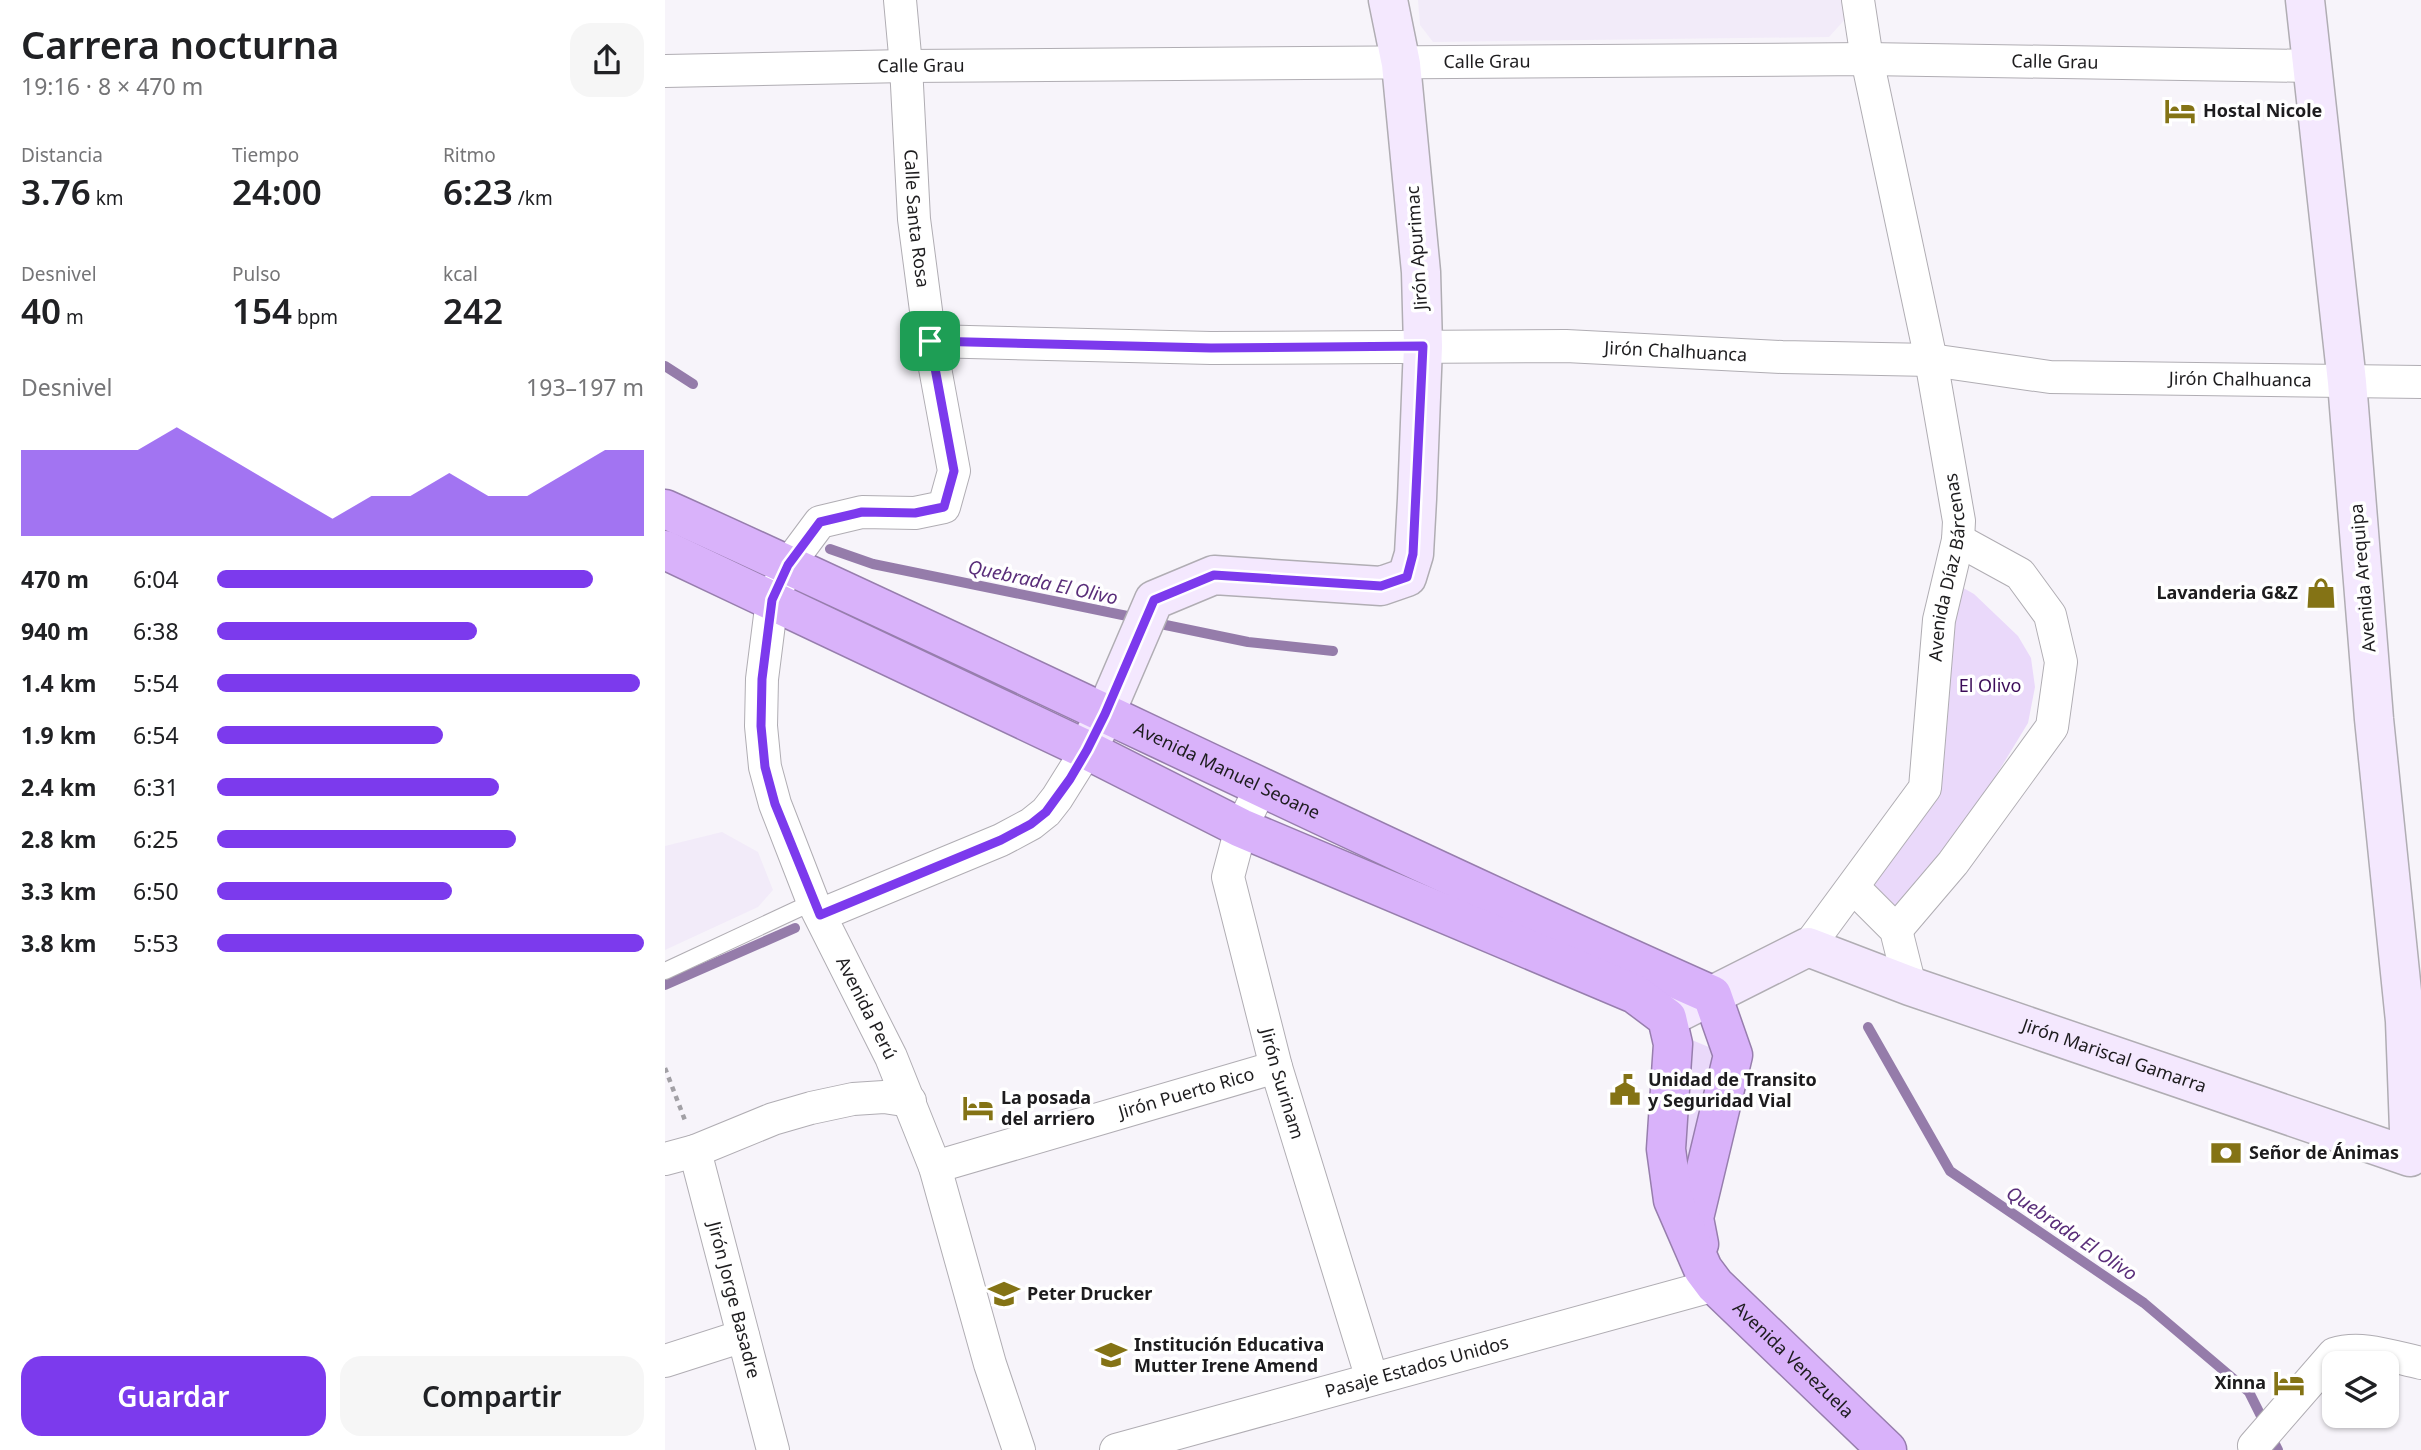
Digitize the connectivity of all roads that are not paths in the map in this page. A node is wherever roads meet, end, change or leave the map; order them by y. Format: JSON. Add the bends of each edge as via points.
{"nodes":[{"id":1,"x":900,"y":0,"type":"edge"},
{"id":2,"x":1388,"y":0,"type":"edge"},
{"id":3,"x":1859,"y":0,"type":"edge"},
{"id":4,"x":2305,"y":0,"type":"edge"},
{"id":5,"x":1867,"y":60,"type":"junction"},
{"id":6,"x":1401,"y":64,"type":"junction"},
{"id":7,"x":906,"y":66,"type":"junction"},
{"id":8,"x":2311,"y":66,"type":"junction"},
{"id":9,"x":665,"y":71,"type":"edge"},
{"id":10,"x":930,"y":341,"type":"junction"},
{"id":11,"x":1423,"y":346,"type":"junction"},
{"id":12,"x":1931,"y":360,"type":"junction"},
{"id":13,"x":2347,"y":382,"type":"junction"},
{"id":14,"x":2421,"y":382,"type":"edge"},
{"id":15,"x":665,"y":509,"type":"edge"},
{"id":16,"x":1958,"y":540,"type":"junction"},
{"id":17,"x":665,"y":550,"type":"edge"},
{"id":18,"x":788,"y":565,"type":"junction"},
{"id":19,"x":772,"y":600,"type":"junction"},
{"id":20,"x":1105,"y":714,"type":"junction"},
{"id":21,"x":1087,"y":750,"type":"junction"},
{"id":22,"x":1261,"y":787,"type":"junction"},
{"id":23,"x":1241,"y":828,"type":"junction"},
{"id":24,"x":1853,"y":887,"type":"junction"},
{"id":25,"x":816,"y":909,"type":"junction"},
{"id":26,"x":1896,"y":930,"type":"junction"},
{"id":27,"x":1808,"y":947,"type":"junction"},
{"id":28,"x":665,"y":971,"type":"edge"},
{"id":29,"x":1910,"y":986,"type":"junction"},
{"id":30,"x":1712,"y":995,"type":"junction"},
{"id":31,"x":1667,"y":1018,"type":"junction"},
{"id":32,"x":1276,"y":1067,"type":"junction"},
{"id":33,"x":910,"y":1101,"type":"junction"},
{"id":34,"x":695,"y":1151,"type":"junction"},
{"id":35,"x":665,"y":1159,"type":"edge"},
{"id":36,"x":2416,"y":1159,"type":"edge"},
{"id":37,"x":935,"y":1167,"type":"junction"},
{"id":38,"x":1709,"y":1277,"type":"junction"},
{"id":39,"x":743,"y":1336,"type":"junction"},
{"id":40,"x":665,"y":1361,"type":"edge"},
{"id":41,"x":2421,"y":1363,"type":"edge"},
{"id":42,"x":1372,"y":1380,"type":"junction"},
{"id":43,"x":2254,"y":1448,"type":"edge"},
{"id":44,"x":773,"y":1450,"type":"edge"},
{"id":45,"x":1019,"y":1450,"type":"edge"},
{"id":46,"x":1116,"y":1450,"type":"edge"},
{"id":47,"x":1887,"y":1450,"type":"edge"}],
"edges":[{"from":1,"to":7,"type":"street","name":"Calle Santa Rosa"},
{"from":2,"to":6,"type":"street","name":"Jirón Apurimac"},
{"from":3,"to":5,"type":"street","name":"Avenida Díaz Bárcenas"},
{"from":4,"to":8,"type":"street","name":"Avenida Arequipa"},
{"from":5,"to":6,"type":"street","name":"Calle Grau"},
{"from":5,"to":8,"type":"street","name":"Calle Grau"},
{"from":5,"to":12,"type":"street","name":"Avenida Díaz Bárcenas"},
{"from":6,"to":7,"type":"street","name":"Calle Grau"},
{"from":6,"to":11,"type":"street","name":"Jirón Apurimac","via":[[1421,272]]},
{"from":7,"to":9,"type":"street","name":"Calle Grau"},
{"from":7,"to":10,"type":"street","name":"Calle Santa Rosa","via":[[914,219]]},
{"from":8,"to":13,"type":"street","name":"Avenida Arequipa"},
{"from":10,"to":11,"type":"street","name":"Jirón Chalhuanca","via":[[1211,348]]},
{"from":10,"to":18,"type":"street","name":"Calle Santa Rosa","via":[[954,471],[944,507],[915,513],[862,512],[820,522]]},
{"from":11,"to":12,"type":"street","name":"Jirón Chalhuanca","via":[[1566,346]]},
{"from":11,"to":20,"type":"street","name":"Jirón Apurimac","via":[[1413,554],[1407,577],[1381,586],[1214,575],[1154,600]]},
{"from":12,"to":13,"type":"street","name":"Jirón Chalhuanca","via":[[2050,377]]},
{"from":12,"to":16,"type":"street","name":"Avenida Díaz Bárcenas","via":[[1959,521]]},
{"from":13,"to":14,"type":"street","name":"Jirón Chalhuanca"},
{"from":13,"to":36,"type":"street","name":"Avenida Arequipa"},
{"from":15,"to":18,"type":"highway","name":"Avenida Manuel Seoane"},
{"from":16,"to":24,"type":"street","name":"Avenida Díaz Bárcenas","via":[[1939,620],[1924,788]]},
{"from":16,"to":26,"type":"street","via":[[2019,574],[2050,615],[2061,662],[2052,727],[1953,863]]},
{"from":17,"to":19,"type":"highway"},
{"from":18,"to":19,"type":"street","name":"Avenida Perú"},
{"from":18,"to":20,"type":"highway","name":"Avenida Manuel Seoane"},
{"from":19,"to":21,"type":"highway"},
{"from":19,"to":25,"type":"street","name":"Avenida Perú","via":[[762,679],[765,767]]},
{"from":20,"to":21,"type":"street","name":"Jirón Apurimac"},
{"from":20,"to":22,"type":"highway","name":"Avenida Manuel Seoane"},
{"from":21,"to":23,"type":"highway"},
{"from":21,"to":25,"type":"street","via":[[1046,812],[1031,824],[1001,840]]},
{"from":22,"to":23,"type":"street","name":"Jirón Surinam"},
{"from":22,"to":30,"type":"highway","name":"Avenida Manuel Seoane"},
{"from":23,"to":31,"type":"highway","via":[[1635,994]]},
{"from":23,"to":32,"type":"street","name":"Jirón Surinam","via":[[1228,877]]},
{"from":24,"to":26,"type":"street"},
{"from":24,"to":27,"type":"street","name":"Avenida Díaz Bárcenas"},
{"from":25,"to":28,"type":"lane"},
{"from":25,"to":33,"type":"street","name":"Avenida Perú"},
{"from":26,"to":29,"type":"street"},
{"from":27,"to":29,"type":"street","name":"Jirón Mariscal Gamarra"},
{"from":27,"to":30,"type":"street","name":"Avenida Díaz Bárcenas"},
{"from":29,"to":36,"type":"street","name":"Jirón Mariscal Gamarra"},
{"from":30,"to":31,"type":"street","name":"Avenida Díaz Bárcenas"},
{"from":30,"to":38,"type":"highway","via":[[1733,1055],[1695,1218]]},
{"from":31,"to":38,"type":"highway","name":"Avenida Venezuela","via":[[1673,1044],[1666,1149],[1673,1200]]},
{"from":32,"to":37,"type":"street","name":"Jirón Puerto Rico"},
{"from":32,"to":42,"type":"street","name":"Jirón Surinam"},
{"from":33,"to":34,"type":"street","via":[[853,1099],[811,1108]]},
{"from":33,"to":37,"type":"street","name":"Avenida Perú"},
{"from":34,"to":35,"type":"street"},
{"from":34,"to":39,"type":"street","name":"Jirón Jorge Basadre"},
{"from":37,"to":45,"type":"street","name":"Avenida Perú"},
{"from":38,"to":42,"type":"street","name":"Pasaje Estados Unidos"},
{"from":38,"to":47,"type":"highway","name":"Avenida Venezuela"},
{"from":39,"to":40,"type":"street"},
{"from":39,"to":44,"type":"street","name":"Jirón Jorge Basadre"},
{"from":41,"to":43,"type":"street","via":[[2357,1350],[2334,1354]]},
{"from":42,"to":46,"type":"street","name":"Pasaje Estados Unidos"}]}
